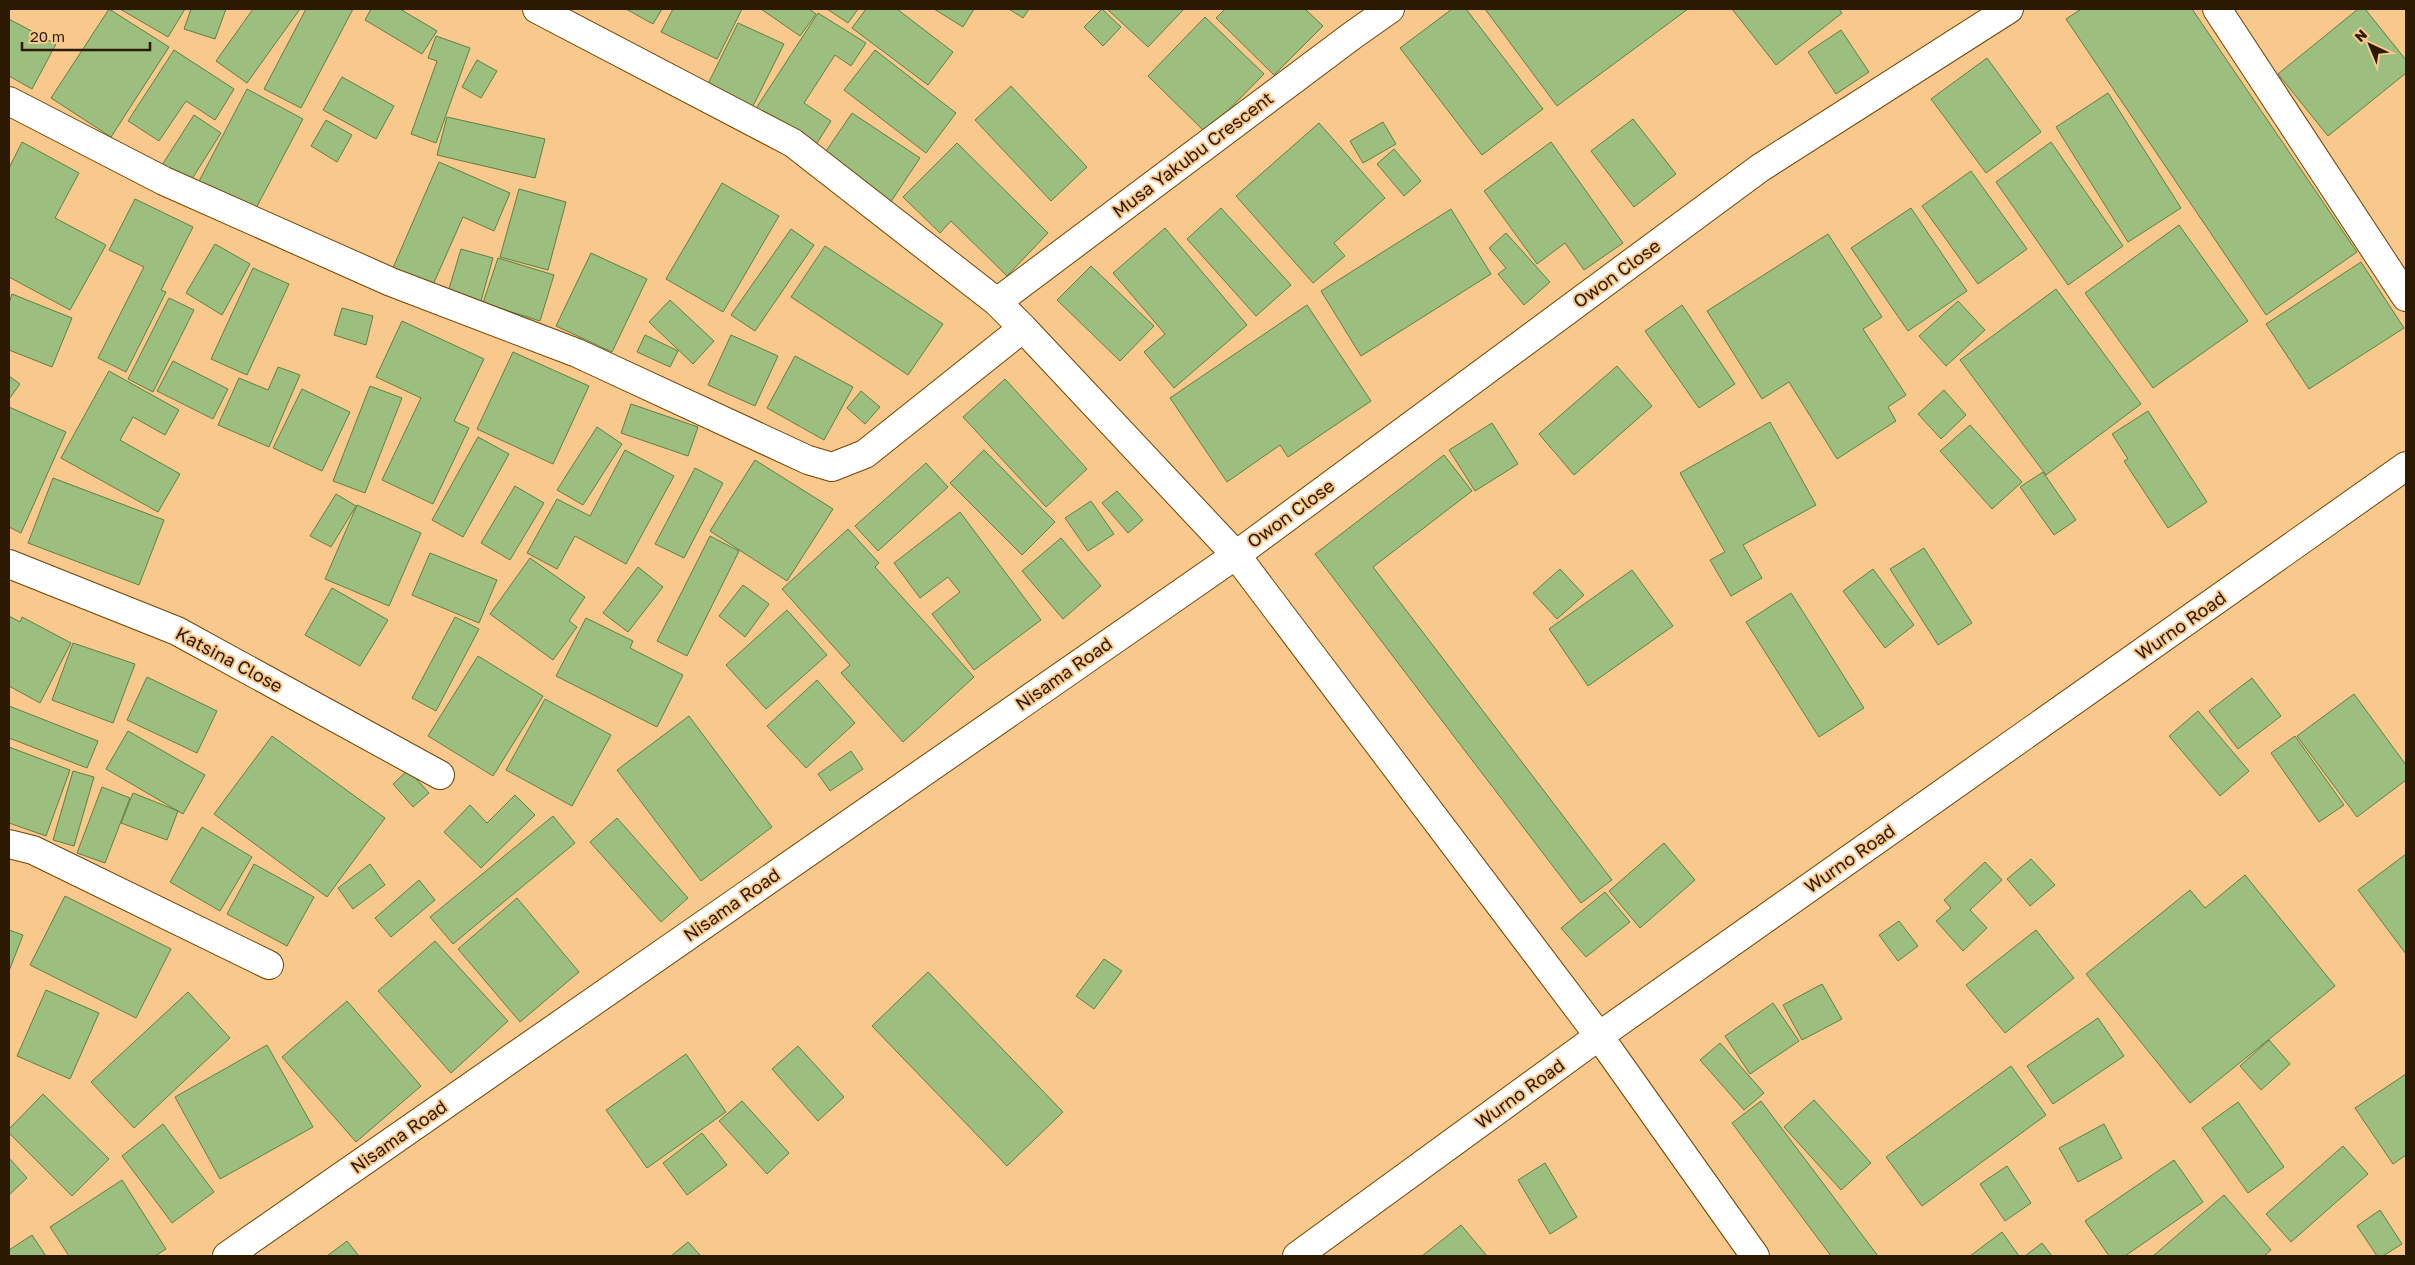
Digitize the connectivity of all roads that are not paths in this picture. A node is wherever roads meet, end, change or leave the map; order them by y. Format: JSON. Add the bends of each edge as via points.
{"nodes":[{"id":1,"x":537,"y":9,"type":"edge"},
{"id":2,"x":1390,"y":9,"type":"edge"},
{"id":3,"x":2009,"y":9,"type":"edge"},
{"id":4,"x":2217,"y":9,"type":"edge"},
{"id":5,"x":9,"y":101,"type":"edge"},
{"id":6,"x":2406,"y":297,"type":"edge"},
{"id":7,"x":997,"y":302,"type":"junction"},
{"id":8,"x":1023,"y":328,"type":"junction"},
{"id":9,"x":2406,"y":466,"type":"edge"},
{"id":10,"x":1236,"y":555,"type":"junction"},
{"id":11,"x":9,"y":564,"type":"edge"},
{"id":12,"x":440,"y":775,"type":"dead end"},
{"id":13,"x":9,"y":844,"type":"edge"},
{"id":14,"x":269,"y":964,"type":"dead end"},
{"id":15,"x":1600,"y":1036,"type":"junction"},
{"id":16,"x":227,"y":1256,"type":"edge"},
{"id":17,"x":1297,"y":1256,"type":"edge"},
{"id":18,"x":1755,"y":1256,"type":"edge"}],
"edges":[{"from":1,"to":7,"type":"street","via":[[793,143]]},
{"from":2,"to":7,"type":"street","name":"Musa Yakubu Crescent"},
{"from":3,"to":10,"type":"street","name":"Owon Close","via":[[1760,168]]},
{"from":4,"to":6,"type":"street"},
{"from":5,"to":8,"type":"street","via":[[182,189],[391,282],[577,353],[808,460],[832,467],[865,454]]},
{"from":7,"to":8,"type":"street"},
{"from":8,"to":10,"type":"street"},
{"from":9,"to":15,"type":"street","name":"Wurno Road"},
{"from":10,"to":15,"type":"street"},
{"from":10,"to":16,"type":"street","name":"Nisama Road"},
{"from":11,"to":12,"type":"street","name":"Katsina Close","via":[[177,630]]},
{"from":13,"to":14,"type":"street","via":[[33,850]]},
{"from":15,"to":17,"type":"street","name":"Wurno Road"},
{"from":15,"to":18,"type":"street"}]}
